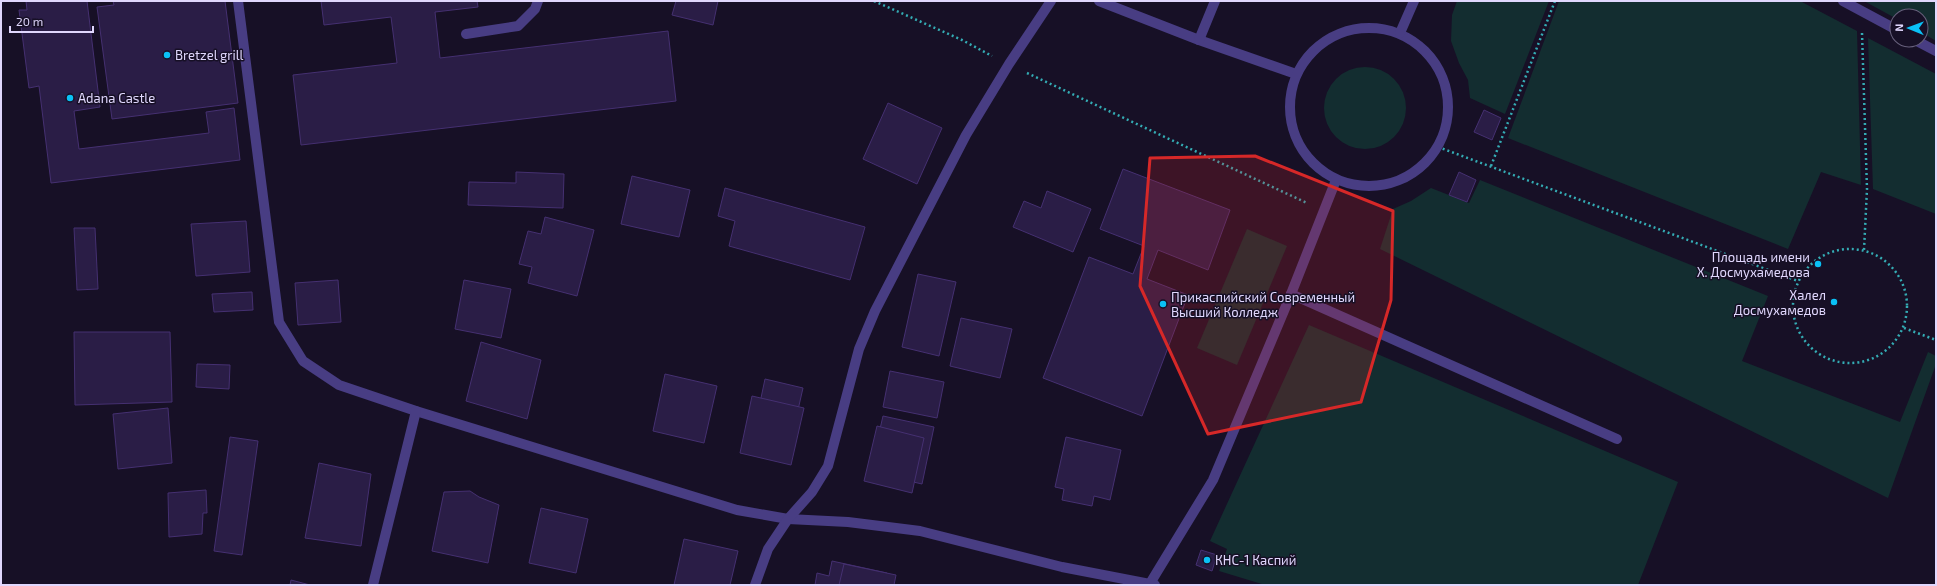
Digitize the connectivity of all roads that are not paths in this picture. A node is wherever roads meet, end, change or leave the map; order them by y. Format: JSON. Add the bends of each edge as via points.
{"nodes":[{"id":1,"x":238,"y":1,"type":"edge"},
{"id":2,"x":538,"y":1,"type":"edge"},
{"id":3,"x":1051,"y":1,"type":"edge"},
{"id":4,"x":1099,"y":1,"type":"edge"},
{"id":5,"x":1215,"y":1,"type":"edge"},
{"id":6,"x":1414,"y":1,"type":"edge"},
{"id":7,"x":1843,"y":1,"type":"edge"},
{"id":8,"x":1889,"y":26,"type":"edge"},
{"id":9,"x":1400,"y":33,"type":"junction"},
{"id":10,"x":466,"y":34,"type":"dead end"},
{"id":11,"x":1199,"y":40,"type":"junction"},
{"id":12,"x":1296,"y":74,"type":"junction"},
{"id":13,"x":1336,"y":180,"type":"junction"},
{"id":14,"x":1291,"y":294,"type":"junction"},
{"id":15,"x":416,"y":411,"type":"junction"},
{"id":16,"x":1616,"y":439,"type":"dead end"},
{"id":17,"x":788,"y":519,"type":"junction"},
{"id":18,"x":373,"y":585,"type":"edge"},
{"id":19,"x":755,"y":585,"type":"edge"},
{"id":20,"x":1151,"y":585,"type":"edge"}],
"edges":[{"from":1,"to":15,"type":"street","via":[[279,322],[303,361],[340,385]]},
{"from":2,"to":10,"type":"street","via":[[535,9],[518,26]]},
{"from":3,"to":17,"type":"street","via":[[966,136],[875,311],[860,349],[828,466],[812,492]]},
{"from":4,"to":11,"type":"street"},
{"from":5,"to":11,"type":"street"},
{"from":6,"to":9,"type":"street"},
{"from":7,"to":8,"type":"street"},
{"from":9,"to":12,"type":"street","via":[[1369,27],[1339,33],[1322,42],[1308,56]]},
{"from":9,"to":13,"type":"street","via":[[1423,48],[1439,69],[1448,94],[1448,121],[1438,146],[1421,167],[1398,181],[1372,186]]},
{"from":11,"to":12,"type":"street"},
{"from":12,"to":13,"type":"street","via":[[1290,100],[1292,127],[1303,151],[1317,168]]},
{"from":13,"to":14,"type":"street"},
{"from":14,"to":16,"type":"street"},
{"from":14,"to":20,"type":"street","via":[[1213,480]]},
{"from":15,"to":17,"type":"street","via":[[737,510]]},
{"from":15,"to":18,"type":"street"},
{"from":17,"to":19,"type":"street","via":[[768,549]]},
{"from":17,"to":20,"type":"street","via":[[848,522],[920,531],[1062,567]]}]}
